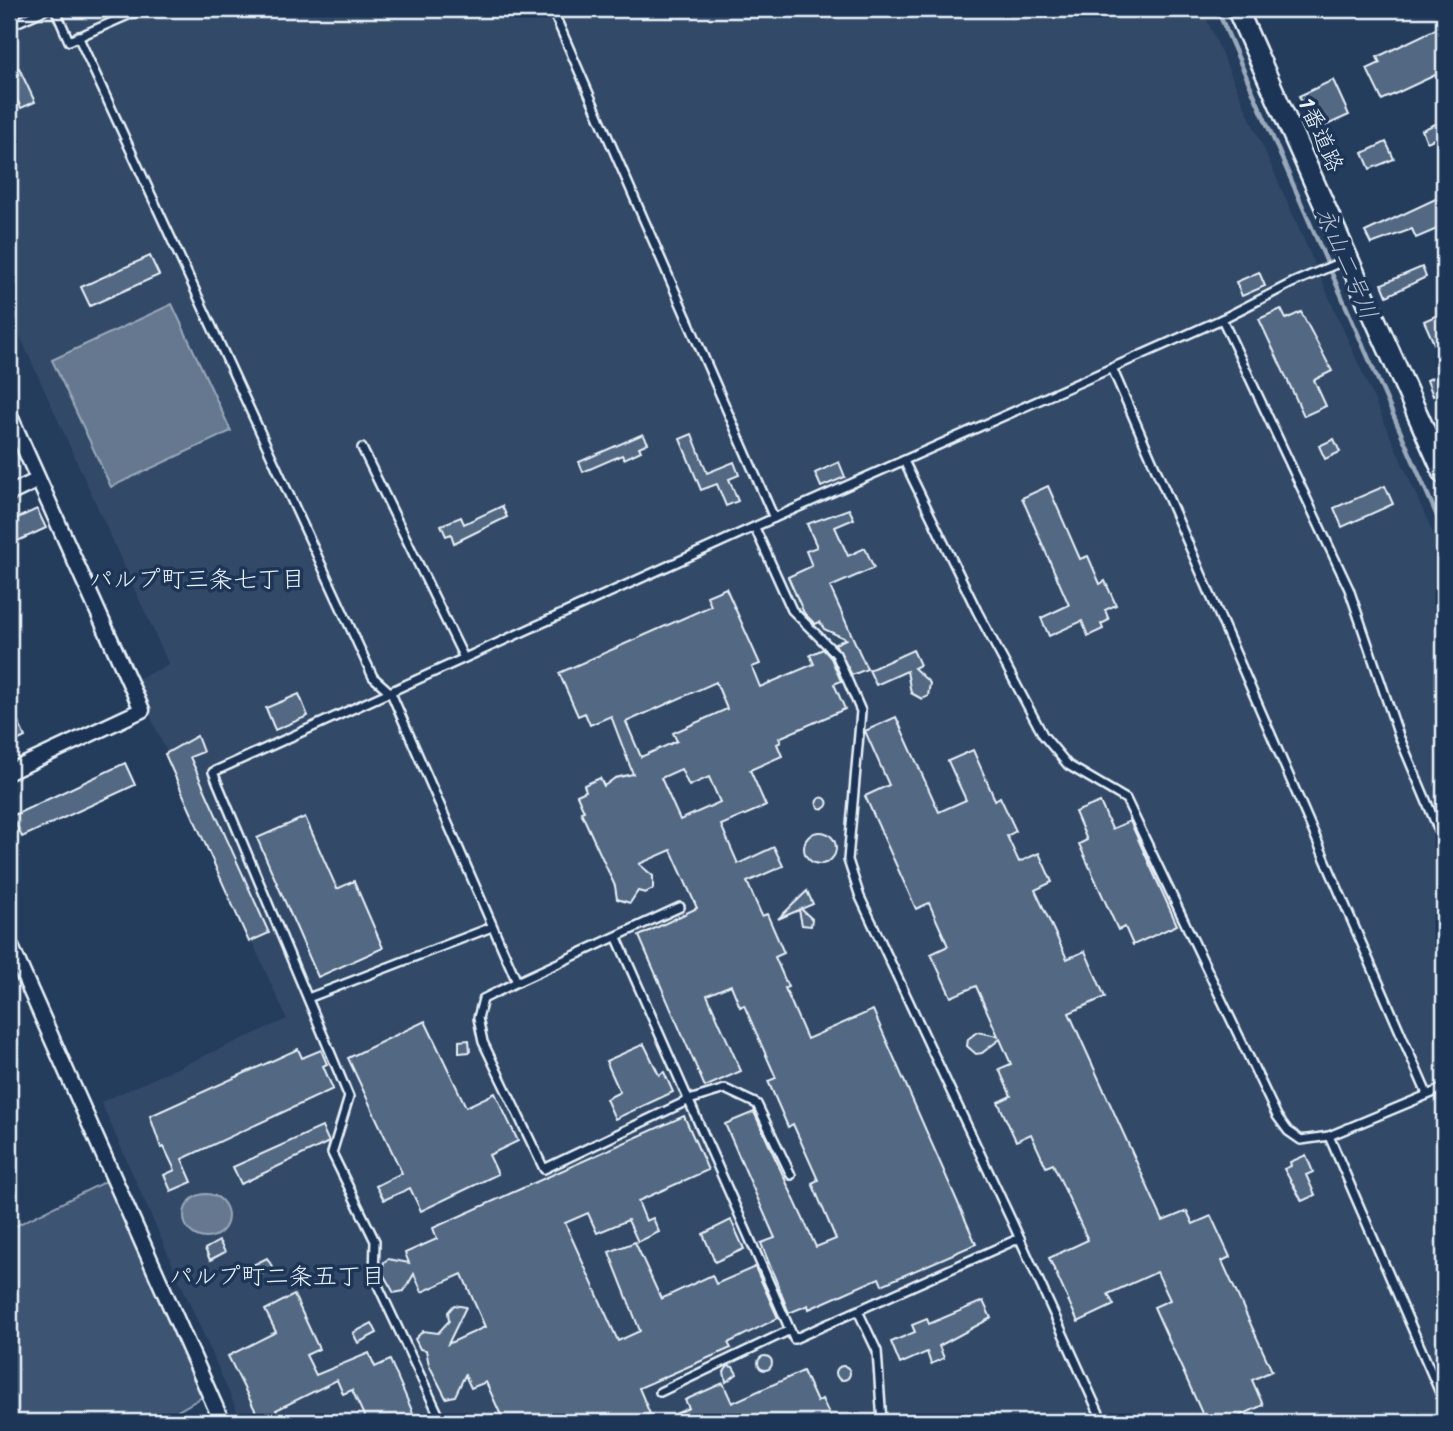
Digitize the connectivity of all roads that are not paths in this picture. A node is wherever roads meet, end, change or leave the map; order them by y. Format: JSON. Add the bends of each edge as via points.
{"nodes":[{"id":1,"x":47,"y":9,"type":"edge"},
{"id":2,"x":55,"y":9,"type":"edge"},
{"id":3,"x":142,"y":9,"type":"edge"},
{"id":4,"x":552,"y":9,"type":"edge"},
{"id":5,"x":1237,"y":9,"type":"edge"},
{"id":6,"x":9,"y":26,"type":"edge"},
{"id":7,"x":78,"y":36,"type":"junction"},
{"id":8,"x":1344,"y":260,"type":"junction"},
{"id":9,"x":1222,"y":319,"type":"junction"},
{"id":10,"x":1112,"y":368,"type":"junction"},
{"id":11,"x":9,"y":414,"type":"edge"},
{"id":12,"x":362,"y":448,"type":"dead end"},
{"id":13,"x":904,"y":461,"type":"junction"},
{"id":14,"x":1444,"y":474,"type":"edge"},
{"id":15,"x":38,"y":480,"type":"junction"},
{"id":16,"x":9,"y":494,"type":"edge"},
{"id":17,"x":774,"y":517,"type":"junction"},
{"id":18,"x":755,"y":528,"type":"junction"},
{"id":19,"x":464,"y":658,"type":"junction"},
{"id":20,"x":391,"y":693,"type":"junction"},
{"id":21,"x":9,"y":772,"type":"edge"},
{"id":22,"x":1444,"y":843,"type":"edge"},
{"id":23,"x":680,"y":906,"type":"dead end"},
{"id":24,"x":492,"y":928,"type":"junction"},
{"id":25,"x":617,"y":938,"type":"junction"},
{"id":26,"x":9,"y":942,"type":"edge"},
{"id":27,"x":517,"y":982,"type":"junction"},
{"id":28,"x":308,"y":998,"type":"junction"},
{"id":29,"x":1444,"y":1088,"type":"edge"},
{"id":30,"x":1427,"y":1094,"type":"junction"},
{"id":31,"x":689,"y":1100,"type":"junction"},
{"id":32,"x":1329,"y":1136,"type":"junction"},
{"id":33,"x":791,"y":1175,"type":"dead end"},
{"id":34,"x":1020,"y":1238,"type":"junction"},
{"id":35,"x":858,"y":1311,"type":"junction"},
{"id":36,"x":790,"y":1330,"type":"junction"},
{"id":37,"x":660,"y":1392,"type":"dead end"},
{"id":38,"x":1444,"y":1402,"type":"edge"},
{"id":39,"x":222,"y":1422,"type":"edge"},
{"id":40,"x":442,"y":1422,"type":"edge"},
{"id":41,"x":882,"y":1422,"type":"edge"},
{"id":42,"x":1102,"y":1422,"type":"edge"}],
"edges":[{"from":1,"to":6,"type":"lane"},
{"from":2,"to":7,"type":"lane","via":[[69,41]]},
{"from":3,"to":7,"type":"lane"},
{"from":4,"to":17,"type":"lane"},
{"from":5,"to":8,"type":"street","name":"1番道路"},
{"from":7,"to":20,"type":"lane","via":[[373,677]]},
{"from":8,"to":9,"type":"lane"},
{"from":8,"to":14,"type":"street","name":"1番道路"},
{"from":9,"to":10,"type":"lane"},
{"from":9,"to":22,"type":"lane","via":[[1349,590],[1399,736]]},
{"from":10,"to":13,"type":"lane"},
{"from":10,"to":30,"type":"lane"},
{"from":11,"to":15,"type":"street"},
{"from":12,"to":19,"type":"lane"},
{"from":13,"to":17,"type":"lane"},
{"from":13,"to":32,"type":"lane","via":[[1043,735],[1068,765],[1126,799],[1277,1116],[1301,1140]]},
{"from":15,"to":16,"type":"street"},
{"from":15,"to":21,"type":"street","via":[[142,710]]},
{"from":17,"to":18,"type":"lane"},
{"from":18,"to":19,"type":"lane"},
{"from":18,"to":34,"type":"lane","via":[[792,610],[836,654],[860,710],[848,860],[860,897]]},
{"from":19,"to":20,"type":"lane"},
{"from":20,"to":24,"type":"lane"},
{"from":20,"to":28,"type":"lane","via":[[212,772]]},
{"from":23,"to":25,"type":"lane"},
{"from":24,"to":27,"type":"lane"},
{"from":24,"to":28,"type":"lane"},
{"from":25,"to":27,"type":"lane"},
{"from":25,"to":31,"type":"lane"},
{"from":26,"to":39,"type":"street"},
{"from":27,"to":31,"type":"lane","via":[[483,999],[478,1018],[483,1042],[544,1169]]},
{"from":28,"to":40,"type":"lane","via":[[349,1097],[332,1153],[375,1241],[374,1277]]},
{"from":29,"to":30,"type":"lane"},
{"from":30,"to":32,"type":"lane"},
{"from":31,"to":33,"type":"lane","via":[[725,1089],[757,1104]]},
{"from":31,"to":36,"type":"lane"},
{"from":32,"to":38,"type":"lane"},
{"from":34,"to":35,"type":"lane"},
{"from":34,"to":42,"type":"lane"},
{"from":35,"to":36,"type":"lane","via":[[794,1339]]},
{"from":35,"to":41,"type":"lane","via":[[877,1351]]},
{"from":36,"to":37,"type":"lane"}]}
